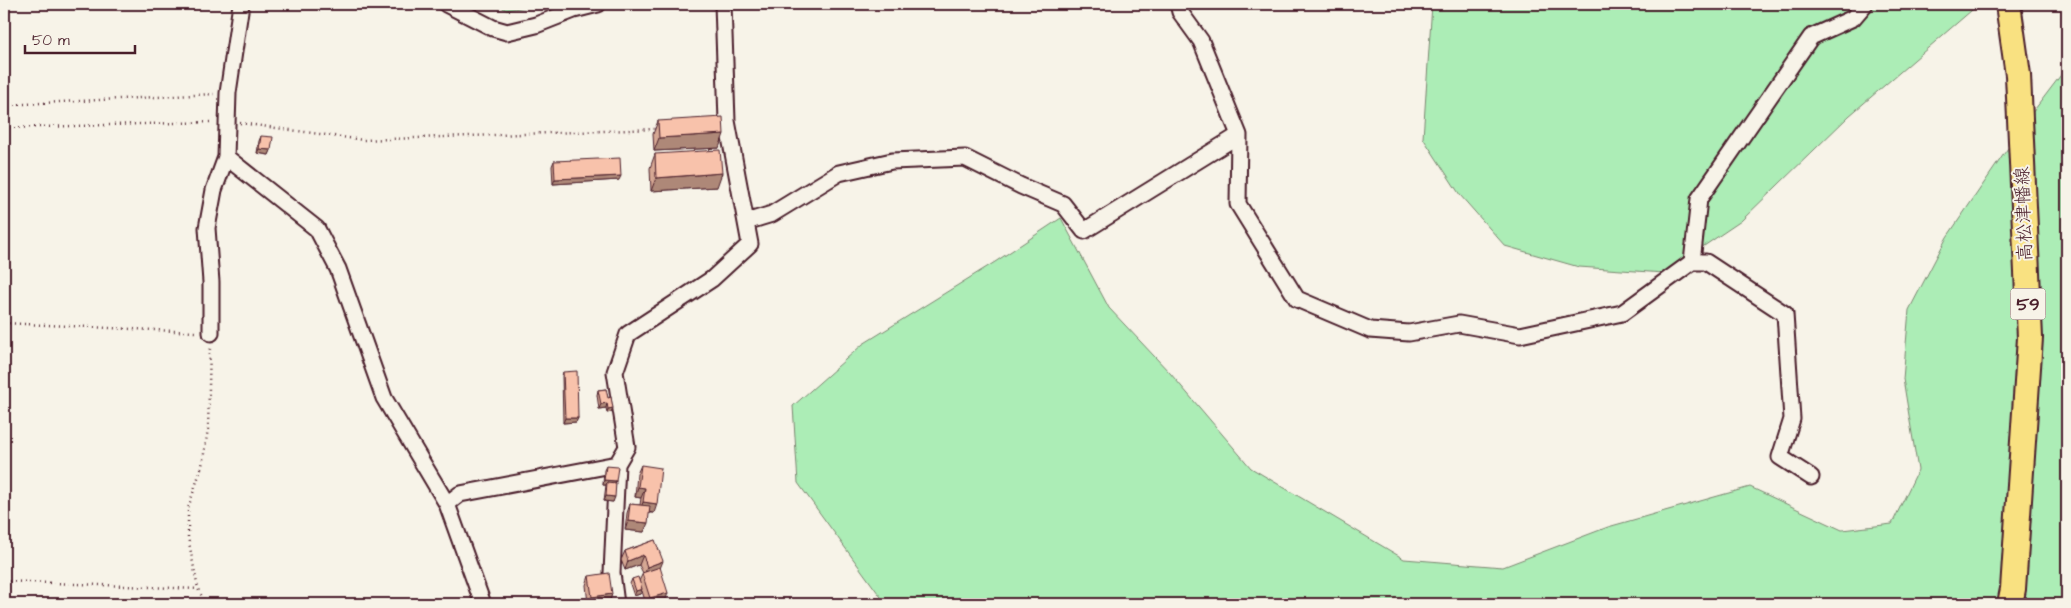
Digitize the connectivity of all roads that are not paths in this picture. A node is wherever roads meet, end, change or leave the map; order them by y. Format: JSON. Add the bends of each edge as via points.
{"nodes":[{"id":1,"x":242,"y":4,"type":"edge"},
{"id":2,"x":446,"y":4,"type":"edge"},
{"id":3,"x":598,"y":4,"type":"edge"},
{"id":4,"x":723,"y":4,"type":"edge"},
{"id":5,"x":1178,"y":4,"type":"edge"},
{"id":6,"x":1865,"y":4,"type":"edge"},
{"id":7,"x":2008,"y":4,"type":"edge"},
{"id":8,"x":1239,"y":134,"type":"junction"},
{"id":9,"x":226,"y":157,"type":"junction"},
{"id":10,"x":746,"y":222,"type":"junction"},
{"id":11,"x":1692,"y":262,"type":"junction"},
{"id":12,"x":211,"y":333,"type":"road end"},
{"id":13,"x":617,"y":464,"type":"junction"},
{"id":14,"x":1811,"y":476,"type":"dead end"},
{"id":15,"x":447,"y":504,"type":"junction"},
{"id":16,"x":483,"y":604,"type":"edge"},
{"id":17,"x":616,"y":604,"type":"edge"},
{"id":18,"x":2010,"y":604,"type":"edge"}],
"edges":[{"from":1,"to":9,"type":"street","via":[[228,94]]},
{"from":2,"to":3,"type":"street","via":[[507,32]]},
{"from":4,"to":10,"type":"street","via":[[728,121]]},
{"from":5,"to":8,"type":"street","via":[[1180,12],[1201,41]]},
{"from":6,"to":11,"type":"street","via":[[1854,18],[1811,37],[1699,199]]},
{"from":7,"to":18,"type":"main road","name":"高松津幡線","number":"59","via":[[2018,75],[2030,338]]},
{"from":8,"to":10,"type":"street","via":[[1084,231],[1062,204],[965,158],[892,161],[839,173],[772,214]]},
{"from":8,"to":11,"type":"street","via":[[1238,204],[1298,299],[1370,330],[1409,333],[1459,324],[1520,335],[1622,313]]},
{"from":9,"to":12,"type":"street","via":[[214,190],[207,228]]},
{"from":9,"to":15,"type":"street","via":[[317,229],[338,269],[384,398]]},
{"from":10,"to":13,"type":"street","via":[[750,244],[712,279],[628,334],[615,372],[627,447]]},
{"from":11,"to":14,"type":"street","via":[[1706,262],[1784,314],[1792,419],[1780,457]]},
{"from":13,"to":15,"type":"street","via":[[460,494]]},
{"from":13,"to":17,"type":"street","via":[[612,573]]},
{"from":15,"to":16,"type":"street"}]}
